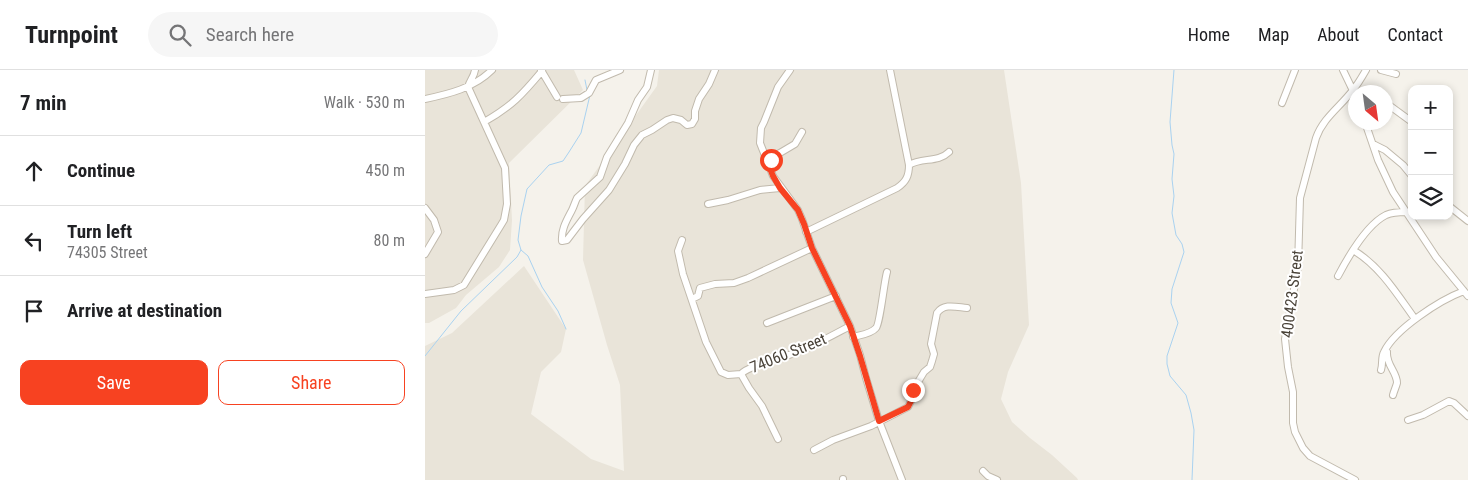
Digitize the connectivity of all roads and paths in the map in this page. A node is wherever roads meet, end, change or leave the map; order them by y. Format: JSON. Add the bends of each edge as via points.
{"nodes":[{"id":1,"x":475,"y":70,"type":"edge"},
{"id":2,"x":492,"y":70,"type":"edge"},
{"id":3,"x":620,"y":70,"type":"edge"},
{"id":4,"x":651,"y":70,"type":"edge"},
{"id":5,"x":715,"y":70,"type":"edge"},
{"id":6,"x":790,"y":70,"type":"edge"},
{"id":7,"x":890,"y":70,"type":"edge"},
{"id":8,"x":1295,"y":70,"type":"edge"},
{"id":9,"x":1343,"y":70,"type":"edge"},
{"id":10,"x":1366,"y":70,"type":"edge"},
{"id":11,"x":1381,"y":70,"type":"edge"},
{"id":12,"x":541,"y":71,"type":"edge"},
{"id":13,"x":1396,"y":74,"type":"dead end"},
{"id":14,"x":1350,"y":85,"type":"edge"},
{"id":15,"x":1358,"y":85,"type":"edge"},
{"id":16,"x":467,"y":87,"type":"junction"},
{"id":17,"x":425,"y":99,"type":"edge"},
{"id":18,"x":1348,"y":99,"type":"edge"},
{"id":19,"x":1282,"y":103,"type":"dead end"},
{"id":20,"x":1393,"y":109,"type":"edge"},
{"id":21,"x":1408,"y":119,"type":"edge"},
{"id":22,"x":484,"y":122,"type":"junction"},
{"id":23,"x":1368,"y":130,"type":"edge"},
{"id":24,"x":802,"y":132,"type":"dead end"},
{"id":25,"x":1373,"y":144,"type":"junction"},
{"id":26,"x":949,"y":152,"type":"dead end"},
{"id":27,"x":909,"y":165,"type":"junction"},
{"id":28,"x":769,"y":166,"type":"junction"},
{"id":29,"x":1411,"y":175,"type":"edge"},
{"id":30,"x":780,"y":188,"type":"junction"},
{"id":31,"x":708,"y":204,"type":"dead end"},
{"id":32,"x":425,"y":208,"type":"edge"},
{"id":33,"x":1453,"y":209,"type":"edge"},
{"id":34,"x":1406,"y":212,"type":"junction"},
{"id":35,"x":1468,"y":221,"type":"edge"},
{"id":36,"x":806,"y":232,"type":"junction"},
{"id":37,"x":682,"y":240,"type":"dead end"},
{"id":38,"x":812,"y":248,"type":"junction"},
{"id":39,"x":1353,"y":250,"type":"junction"},
{"id":40,"x":425,"y":254,"type":"edge"},
{"id":41,"x":887,"y":272,"type":"dead end"},
{"id":42,"x":1338,"y":276,"type":"dead end"},
{"id":43,"x":425,"y":294,"type":"edge"},
{"id":44,"x":1466,"y":294,"type":"edge"},
{"id":45,"x":836,"y":296,"type":"junction"},
{"id":46,"x":691,"y":299,"type":"junction"},
{"id":47,"x":967,"y":308,"type":"dead end"},
{"id":48,"x":1415,"y":319,"type":"junction"},
{"id":49,"x":767,"y":323,"type":"dead end"},
{"id":50,"x":850,"y":326,"type":"junction"},
{"id":51,"x":853,"y":337,"type":"junction"},
{"id":52,"x":1388,"y":346,"type":"junction"},
{"id":53,"x":1381,"y":370,"type":"dead end"},
{"id":54,"x":741,"y":374,"type":"junction"},
{"id":55,"x":1393,"y":395,"type":"dead end"},
{"id":56,"x":1468,"y":416,"type":"edge"},
{"id":57,"x":1408,"y":420,"type":"dead end"},
{"id":58,"x":879,"y":421,"type":"junction"},
{"id":59,"x":778,"y":440,"type":"dead end"},
{"id":60,"x":814,"y":450,"type":"dead end"},
{"id":61,"x":983,"y":471,"type":"dead end"},
{"id":62,"x":902,"y":480,"type":"edge"},
{"id":63,"x":997,"y":480,"type":"edge"},
{"id":64,"x":1355,"y":480,"type":"edge"}],
"edges":[{"from":1,"to":16,"type":"street"},
{"from":2,"to":16,"type":"street"},
{"from":3,"to":12,"type":"street","via":[[596,80],[588,94],[579,99],[560,98]]},
{"from":4,"to":5,"type":"street","via":[[647,87],[607,157],[600,176],[577,198],[565,222],[562,241],[567,240],[609,190],[642,135],[673,118],[692,124],[699,99]]},
{"from":6,"to":28,"type":"street","via":[[778,87],[761,128],[760,143]]},
{"from":7,"to":27,"type":"street"},
{"from":8,"to":19,"type":"street"},
{"from":9,"to":14,"type":"street"},
{"from":10,"to":15,"type":"street","name":"400423 Street"},
{"from":11,"to":13,"type":"street"},
{"from":12,"to":22,"type":"street","via":[[518,99]]},
{"from":16,"to":17,"type":"street"},
{"from":16,"to":22,"type":"street"},
{"from":18,"to":64,"type":"street","name":"400423 Street","via":[[1327,118],[1313,147],[1300,198],[1297,267],[1285,338],[1295,432],[1311,456]]},
{"from":20,"to":21,"type":"street"},
{"from":22,"to":43,"type":"street","via":[[506,173],[504,220],[464,285],[454,290]]},
{"from":23,"to":25,"type":"street"},
{"from":24,"to":28,"type":"street","via":[[795,144],[773,157]]},
{"from":25,"to":29,"type":"street","via":[[1385,150]]},
{"from":25,"to":34,"type":"street","via":[[1384,176]]},
{"from":26,"to":27,"type":"street","via":[[940,158]]},
{"from":27,"to":36,"type":"street","via":[[903,184]]},
{"from":28,"to":30,"type":"street"},
{"from":30,"to":31,"type":"street"},
{"from":30,"to":36,"type":"street","via":[[798,210]]},
{"from":32,"to":40,"type":"street","via":[[438,232]]},
{"from":33,"to":35,"type":"street"},
{"from":34,"to":39,"type":"street","via":[[1383,218]]},
{"from":34,"to":44,"type":"street"},
{"from":36,"to":38,"type":"street"},
{"from":37,"to":46,"type":"street","via":[[679,258]]},
{"from":38,"to":45,"type":"street"},
{"from":38,"to":46,"type":"street","via":[[748,278],[700,288],[698,296]]},
{"from":39,"to":42,"type":"street"},
{"from":39,"to":48,"type":"street","via":[[1381,273]]},
{"from":41,"to":51,"type":"street","via":[[878,325]]},
{"from":44,"to":48,"type":"street","via":[[1447,299]]},
{"from":45,"to":49,"type":"street"},
{"from":45,"to":50,"type":"street"},
{"from":46,"to":54,"type":"street","via":[[721,372]]},
{"from":47,"to":58,"type":"street","via":[[945,306],[939,309],[931,344],[934,354],[930,367],[914,384],[908,407]]},
{"from":48,"to":52,"type":"street"},
{"from":50,"to":51,"type":"street"},
{"from":50,"to":54,"type":"street","name":"74060 Street","via":[[802,350],[753,366]]},
{"from":51,"to":58,"type":"street"},
{"from":52,"to":53,"type":"street"},
{"from":52,"to":55,"type":"street","via":[[1387,359],[1397,384]]},
{"from":54,"to":59,"type":"street","name":"74060 Street","via":[[762,406]]},
{"from":56,"to":57,"type":"street","via":[[1449,401]]},
{"from":58,"to":60,"type":"street"},
{"from":58,"to":62,"type":"street"},
{"from":61,"to":63,"type":"street"}]}
